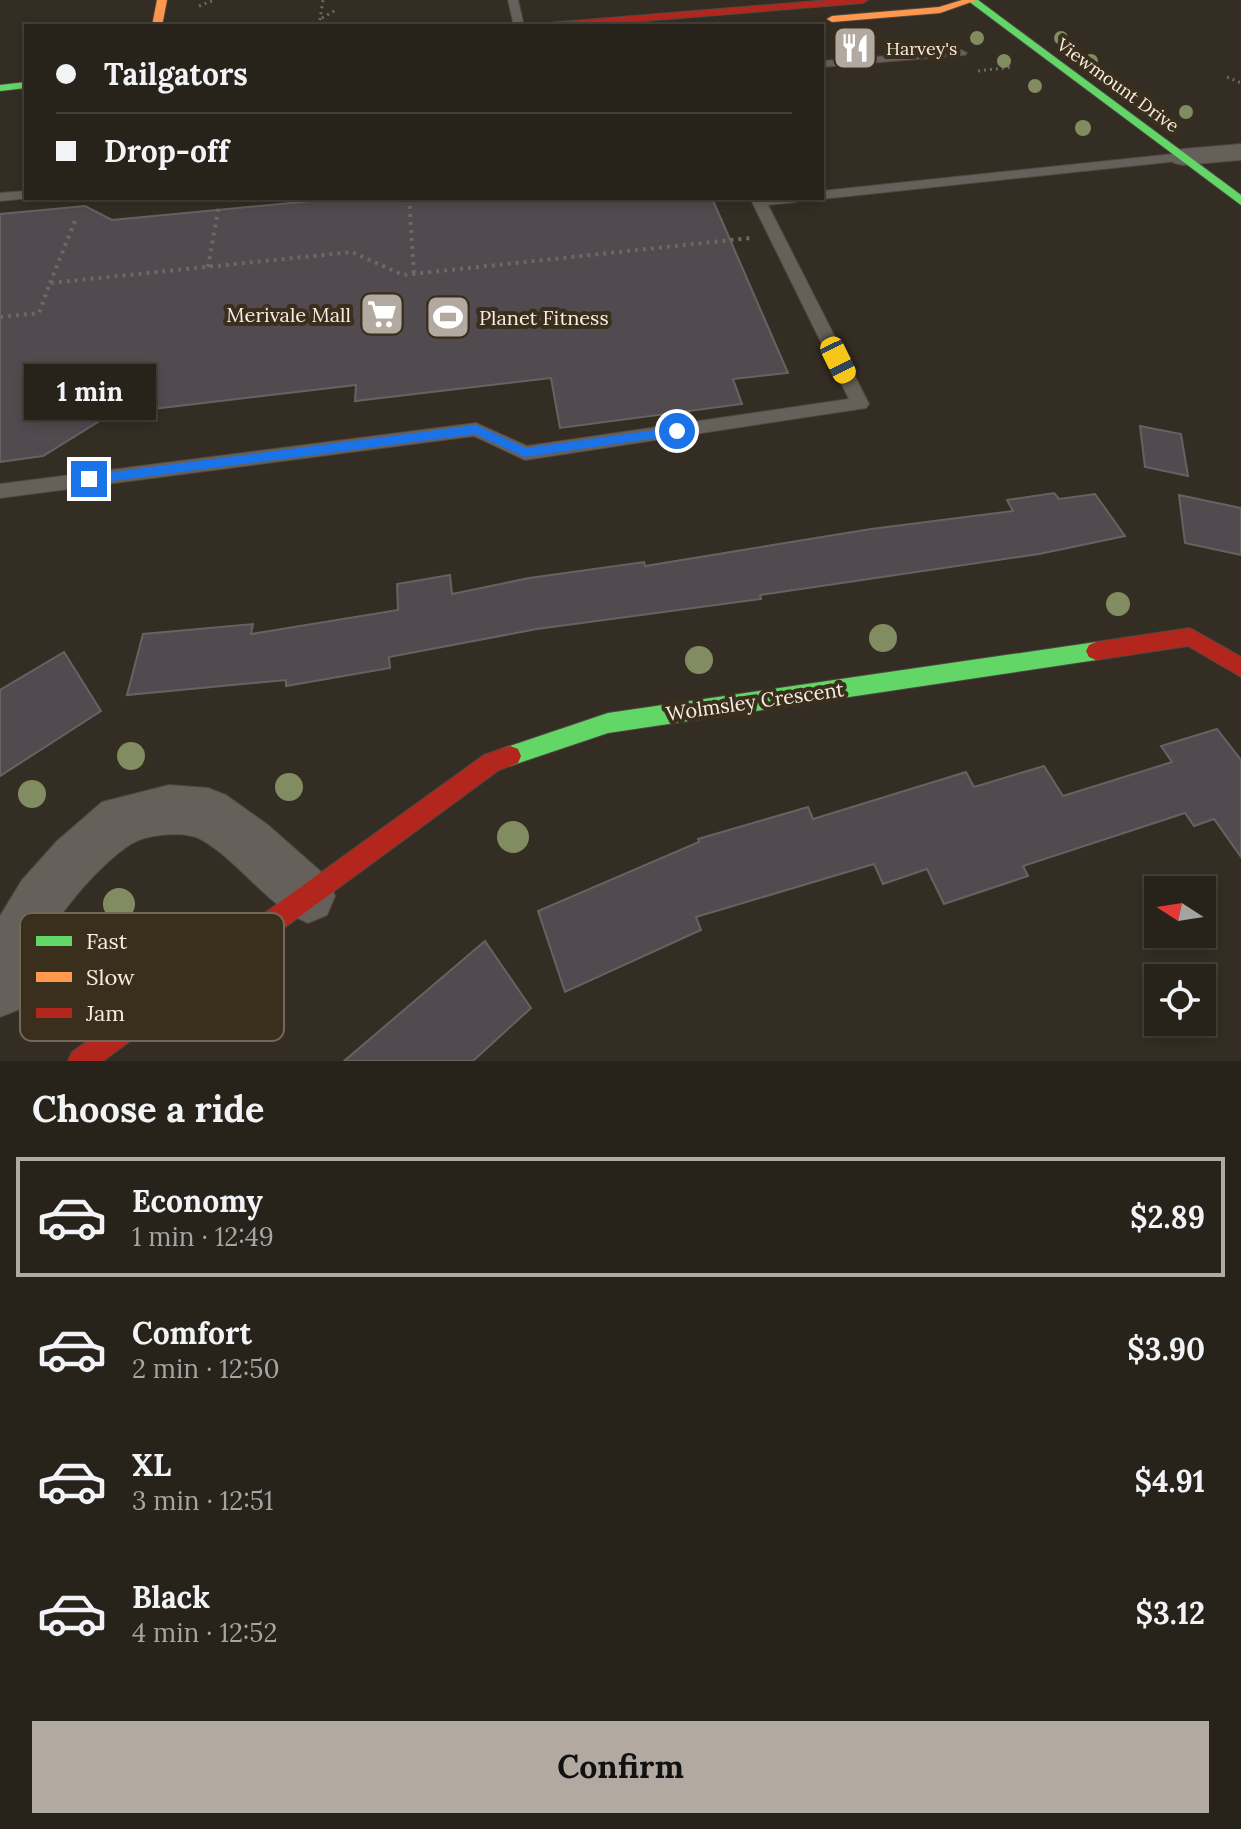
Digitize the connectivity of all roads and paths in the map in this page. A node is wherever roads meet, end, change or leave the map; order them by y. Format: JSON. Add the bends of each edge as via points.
{"nodes":[{"id":1,"x":162,"y":0,"type":"edge"},
{"id":2,"x":214,"y":0,"type":"edge"},
{"id":3,"x":323,"y":0,"type":"edge"},
{"id":4,"x":513,"y":0,"type":"edge"},
{"id":5,"x":863,"y":0,"type":"edge"},
{"id":6,"x":972,"y":0,"type":"edge"},
{"id":7,"x":199,"y":6,"type":"dead end"},
{"id":8,"x":336,"y":10,"type":"dead end"},
{"id":9,"x":321,"y":18,"type":"junction"},
{"id":10,"x":157,"y":24,"type":"edge"},
{"id":11,"x":320,"y":24,"type":"edge"},
{"id":12,"x":519,"y":24,"type":"edge"},
{"id":13,"x":572,"y":24,"type":"edge"},
{"id":14,"x":768,"y":24,"type":"edge"},
{"id":15,"x":961,"y":53,"type":"dead end"},
{"id":16,"x":824,"y":64,"type":"edge"},
{"id":17,"x":24,"y":68,"type":"edge"},
{"id":18,"x":0,"y":70,"type":"edge"},
{"id":19,"x":1227,"y":77,"type":"dead end"},
{"id":20,"x":1241,"y":83,"type":"edge"},
{"id":21,"x":24,"y":85,"type":"edge"},
{"id":22,"x":0,"y":88,"type":"edge"},
{"id":23,"x":1241,"y":152,"type":"edge"},
{"id":24,"x":1183,"y":157,"type":"junction"},
{"id":25,"x":24,"y":195,"type":"edge"},
{"id":26,"x":824,"y":195,"type":"edge"},
{"id":27,"x":0,"y":197,"type":"edge"},
{"id":28,"x":409,"y":200,"type":"edge"},
{"id":29,"x":758,"y":200,"type":"edge"},
{"id":30,"x":1241,"y":201,"type":"edge"},
{"id":31,"x":219,"y":205,"type":"dead end"},
{"id":32,"x":75,"y":221,"type":"dead end"},
{"id":33,"x":756,"y":237,"type":"dead end"},
{"id":34,"x":208,"y":267,"type":"junction"},
{"id":35,"x":414,"y":274,"type":"junction"},
{"id":36,"x":50,"y":283,"type":"junction"},
{"id":37,"x":0,"y":317,"type":"edge"},
{"id":38,"x":0,"y":491,"type":"edge"},
{"id":39,"x":1241,"y":668,"type":"edge"},
{"id":40,"x":308,"y":896,"type":"junction"},
{"id":41,"x":33,"y":913,"type":"edge"},
{"id":42,"x":284,"y":913,"type":"edge"},
{"id":43,"x":20,"y":934,"type":"edge"},
{"id":44,"x":0,"y":989,"type":"edge"},
{"id":45,"x":109,"y":1041,"type":"edge"},
{"id":46,"x":81,"y":1061,"type":"edge"}],
"edges":[{"from":1,"to":10,"type":"street"},
{"from":2,"to":7,"type":"path"},
{"from":3,"to":9,"type":"path"},
{"from":4,"to":12,"type":"lane"},
{"from":5,"to":13,"type":"street"},
{"from":6,"to":14,"type":"street","via":[[940,10]]},
{"from":6,"to":24,"type":"street","name":"Viewmount Drive"},
{"from":8,"to":9,"type":"path"},
{"from":9,"to":11,"type":"path"},
{"from":15,"to":16,"type":"lane"},
{"from":17,"to":18,"type":"street"},
{"from":19,"to":20,"type":"path"},
{"from":21,"to":22,"type":"street"},
{"from":23,"to":24,"type":"street"},
{"from":24,"to":26,"type":"lane"},
{"from":24,"to":30,"type":"street","name":"Viewmount Drive"},
{"from":25,"to":27,"type":"lane"},
{"from":28,"to":35,"type":"path"},
{"from":29,"to":38,"type":"lane","via":[[860,404],[525,453],[476,429]]},
{"from":31,"to":34,"type":"path"},
{"from":32,"to":36,"type":"path"},
{"from":33,"to":35,"type":"path"},
{"from":34,"to":35,"type":"path","via":[[352,252],[403,275]]},
{"from":34,"to":36,"type":"path"},
{"from":36,"to":37,"type":"path","via":[[39,313]]},
{"from":39,"to":40,"type":"street","name":"Wolmsley Crescent","via":[[1190,637],[608,723],[492,762]]},
{"from":40,"to":41,"type":"street","via":[[208,813],[169,810],[120,820],[75,859]]},
{"from":40,"to":42,"type":"street","name":"Wolmsley Crescent"},
{"from":43,"to":44,"type":"street","via":[[9,952]]},
{"from":45,"to":46,"type":"street","name":"Wolmsley Crescent"}]}
